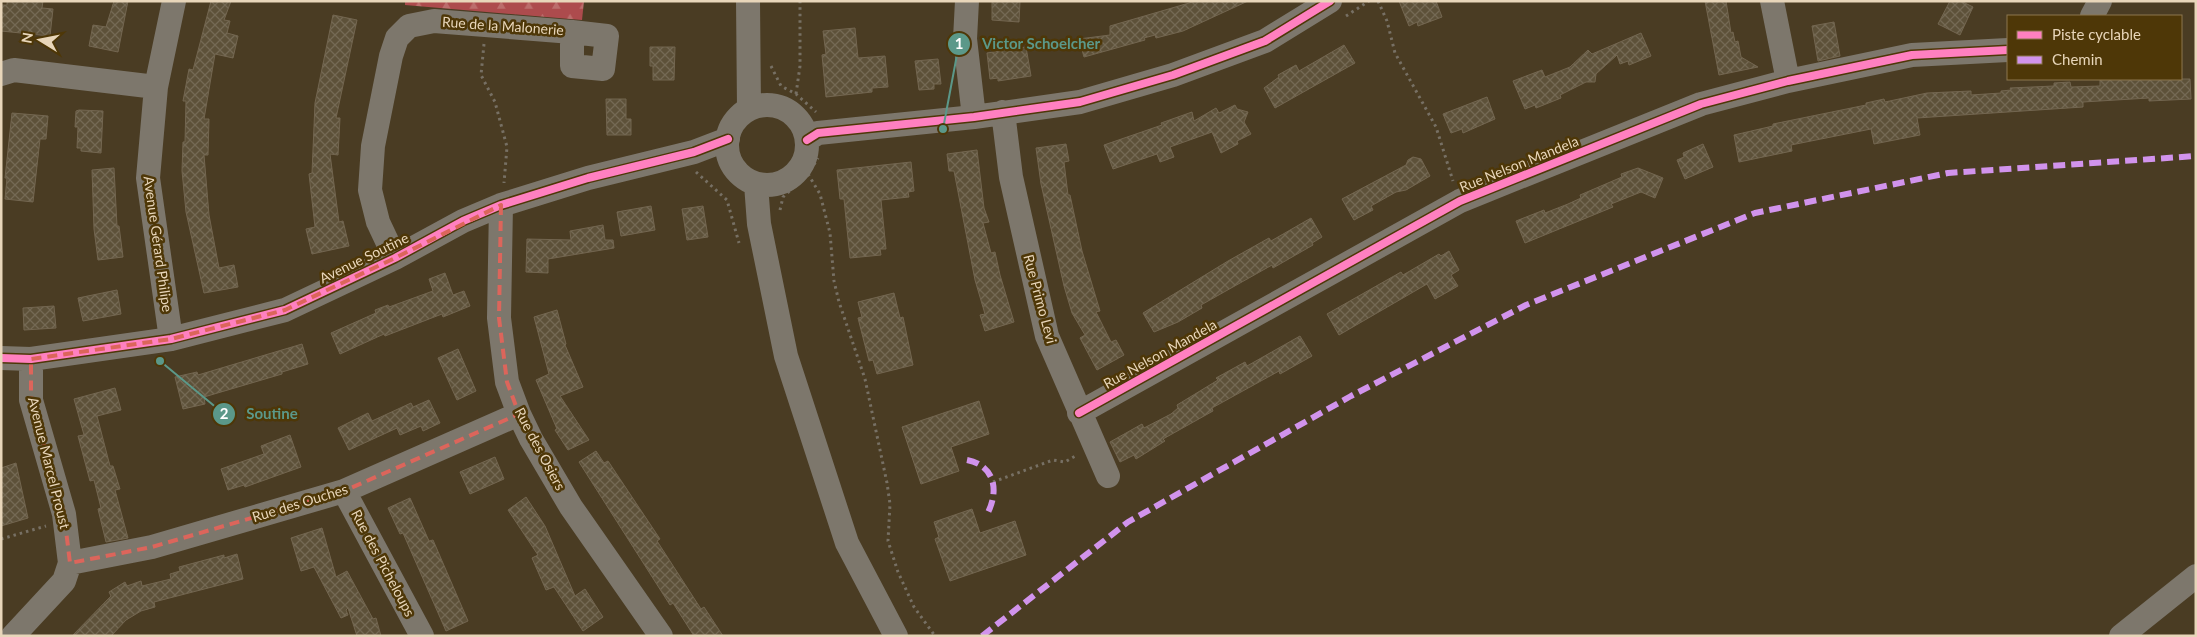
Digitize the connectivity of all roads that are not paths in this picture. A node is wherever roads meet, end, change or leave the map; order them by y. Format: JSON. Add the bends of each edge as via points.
{"nodes":[{"id":1,"x":174,"y":1,"type":"edge"},
{"id":2,"x":748,"y":1,"type":"edge"},
{"id":3,"x":966,"y":1,"type":"edge"},
{"id":4,"x":1330,"y":1,"type":"edge"},
{"id":5,"x":1772,"y":1,"type":"edge"},
{"id":6,"x":2100,"y":1,"type":"edge"},
{"id":7,"x":2093,"y":15,"type":"edge"},
{"id":8,"x":572,"y":32,"type":"dead end"},
{"id":9,"x":2007,"y":50,"type":"edge"},
{"id":10,"x":1,"y":74,"type":"edge"},
{"id":11,"x":1788,"y":81,"type":"junction"},
{"id":12,"x":156,"y":88,"type":"junction"},
{"id":13,"x":749,"y":109,"type":"junction"},
{"id":14,"x":1004,"y":112,"type":"junction"},
{"id":15,"x":974,"y":117,"type":"junction"},
{"id":16,"x":728,"y":140,"type":"junction"},
{"id":17,"x":807,"y":140,"type":"junction"},
{"id":18,"x":694,"y":152,"type":"junction"},
{"id":19,"x":748,"y":179,"type":"junction"},
{"id":20,"x":502,"y":204,"type":"junction"},
{"id":21,"x":395,"y":258,"type":"junction"},
{"id":22,"x":171,"y":339,"type":"junction"},
{"id":23,"x":1,"y":358,"type":"edge"},
{"id":24,"x":30,"y":359,"type":"junction"},
{"id":25,"x":1079,"y":413,"type":"junction"},
{"id":26,"x":519,"y":414,"type":"junction"},
{"id":27,"x":1108,"y":476,"type":"dead end"},
{"id":28,"x":344,"y":491,"type":"junction"},
{"id":29,"x":70,"y":563,"type":"junction"},
{"id":30,"x":2196,"y":576,"type":"edge"},
{"id":31,"x":14,"y":636,"type":"edge"},
{"id":32,"x":422,"y":636,"type":"edge"},
{"id":33,"x":661,"y":636,"type":"edge"},
{"id":34,"x":896,"y":636,"type":"edge"},
{"id":35,"x":2121,"y":636,"type":"edge"}],
"edges":[{"from":1,"to":12,"type":"street","name":"Avenue Gérard Philipe"},
{"from":2,"to":13,"type":"street"},
{"from":3,"to":15,"type":"street","via":[[965,39]]},
{"from":4,"to":14,"type":"street","via":[[1264,41],[1173,75],[1080,102]]},
{"from":5,"to":11,"type":"street"},
{"from":6,"to":7,"type":"street"},
{"from":8,"to":21,"type":"street","name":"Rue de la Malonerie","via":[[434,21],[409,26],[397,38],[373,146],[370,190],[378,222]]},
{"from":9,"to":11,"type":"street","name":"Rue Nelson Mandela","via":[[1912,55]]},
{"from":10,"to":12,"type":"street","via":[[14,70]]},
{"from":11,"to":25,"type":"street","name":"Rue Nelson Mandela","via":[[1701,104],[1460,201]]},
{"from":12,"to":22,"type":"street","name":"Avenue Gérard Philipe","via":[[148,178]]},
{"from":13,"to":16,"type":"street","via":[[731,127]]},
{"from":13,"to":17,"type":"street","via":[[761,105],[786,110],[804,128]]},
{"from":14,"to":15,"type":"street"},
{"from":14,"to":25,"type":"street","name":"Rue Primo Levi","via":[[1011,177],[1047,336]]},
{"from":15,"to":17,"type":"street","via":[[818,133]]},
{"from":16,"to":18,"type":"street","name":"Avenue Soutine"},
{"from":16,"to":19,"type":"street","via":[[729,158]]},
{"from":17,"to":19,"type":"street","via":[[802,166],[793,176],[769,185]]},
{"from":18,"to":19,"type":"street"},
{"from":18,"to":20,"type":"street","name":"Avenue Soutine","via":[[588,178]]},
{"from":19,"to":34,"type":"street","via":[[786,356],[847,543]]},
{"from":20,"to":21,"type":"street","name":"Avenue Soutine","via":[[462,221]]},
{"from":20,"to":26,"type":"street","name":"Rue des Osiers","via":[[499,318],[508,382]]},
{"from":21,"to":22,"type":"street","name":"Avenue Soutine","via":[[285,310]]},
{"from":22,"to":24,"type":"street","name":"Avenue Soutine"},
{"from":23,"to":24,"type":"street","name":"Avenue Soutine"},
{"from":24,"to":29,"type":"street","name":"Avenue Marcel Proust","via":[[31,400],[66,521]]},
{"from":25,"to":27,"type":"street","name":"Rue Primo Levi"},
{"from":26,"to":28,"type":"street","name":"Rue des Ouches"},
{"from":26,"to":33,"type":"street","name":"Rue des Osiers","via":[[571,507]]},
{"from":28,"to":29,"type":"street","name":"Rue des Ouches","via":[[152,547]]},
{"from":28,"to":32,"type":"street","name":"Rue des Picheloups"},
{"from":29,"to":31,"type":"street","name":"Avenue Marcel Proust","via":[[64,581]]},
{"from":30,"to":35,"type":"street"}]}
